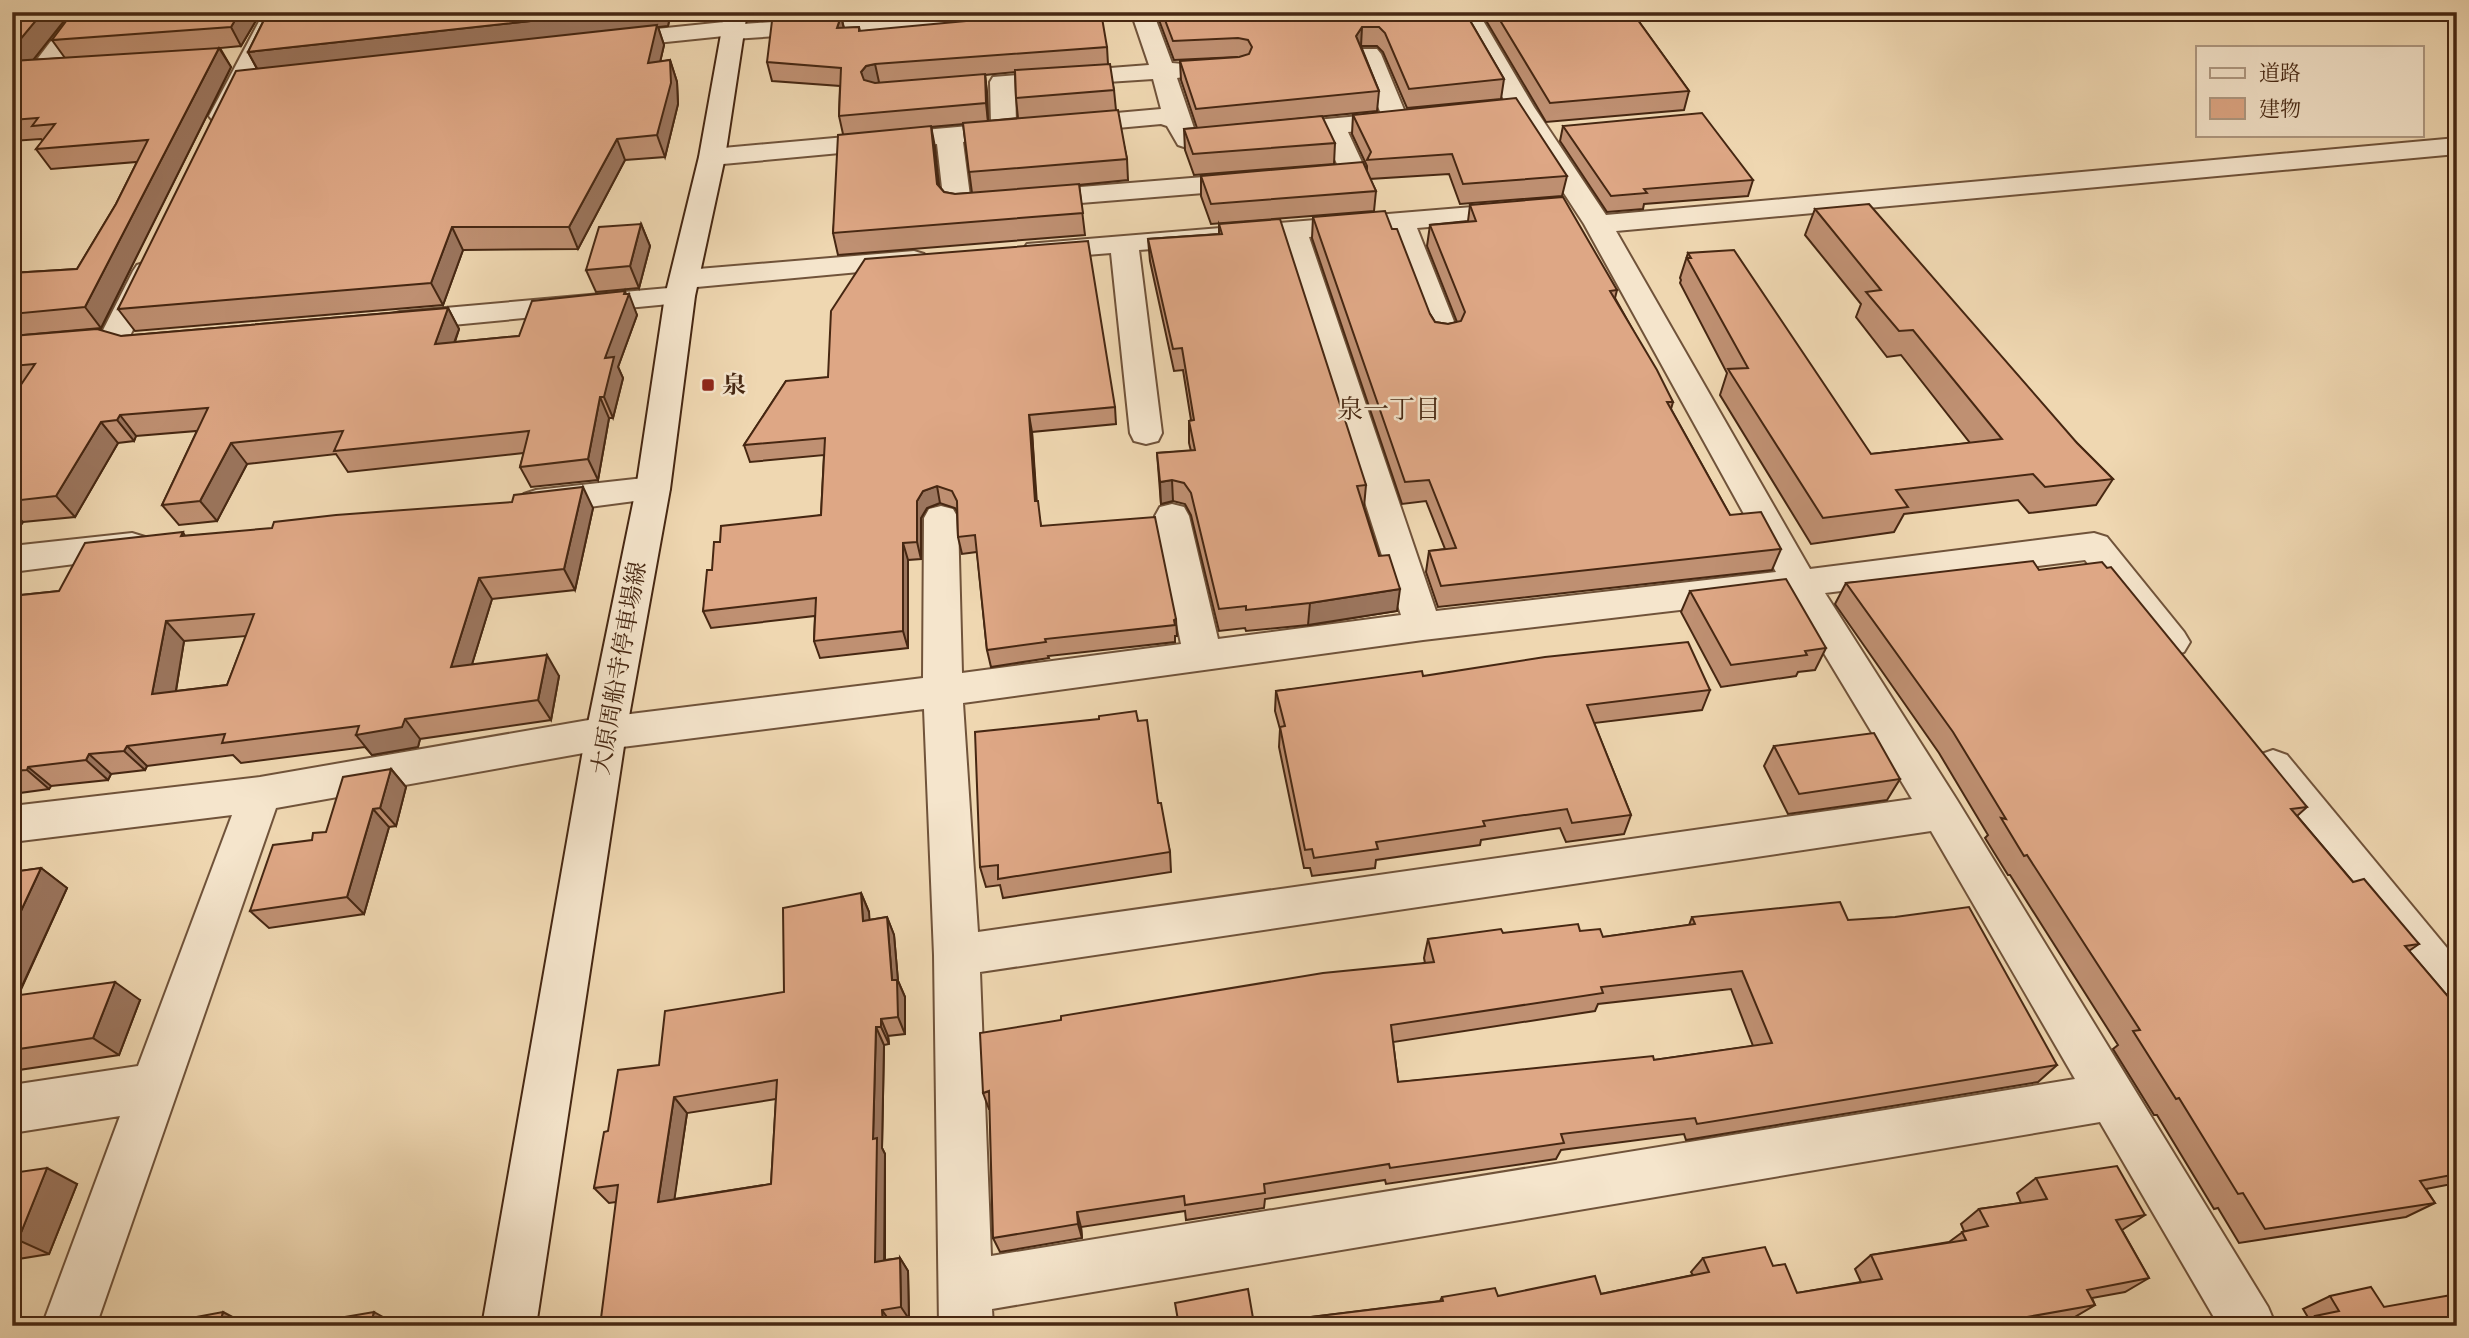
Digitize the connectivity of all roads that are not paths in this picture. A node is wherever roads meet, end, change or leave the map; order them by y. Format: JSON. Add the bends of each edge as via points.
{"nodes":[{"id":1,"x":85,"y":12,"type":"edge"},
{"id":2,"x":276,"y":12,"type":"edge"},
{"id":3,"x":1027,"y":12,"type":"edge"},
{"id":4,"x":1142,"y":12,"type":"edge"},
{"id":5,"x":1466,"y":12,"type":"edge"},
{"id":6,"x":734,"y":24,"type":"edge"},
{"id":7,"x":580,"y":44,"type":"edge"},
{"id":8,"x":1369,"y":54,"type":"dead end"},
{"id":9,"x":67,"y":68,"type":"edge"},
{"id":10,"x":1213,"y":68,"type":"edge"},
{"id":11,"x":1163,"y":71,"type":"junction"},
{"id":12,"x":265,"y":81,"type":"edge"},
{"id":13,"x":1002,"y":82,"type":"junction"},
{"id":14,"x":237,"y":84,"type":"junction"},
{"id":15,"x":975,"y":84,"type":"edge"},
{"id":16,"x":1424,"y":117,"type":"edge"},
{"id":17,"x":1396,"y":120,"type":"junction"},
{"id":18,"x":1177,"y":121,"type":"junction"},
{"id":19,"x":1332,"y":126,"type":"junction"},
{"id":20,"x":1004,"y":130,"type":"junction"},
{"id":21,"x":214,"y":133,"type":"edge"},
{"id":22,"x":949,"y":135,"type":"junction"},
{"id":23,"x":2457,"y":146,"type":"edge"},
{"id":24,"x":712,"y":157,"type":"junction"},
{"id":25,"x":1573,"y":211,"type":"junction"},
{"id":26,"x":1400,"y":220,"type":"junction"},
{"id":27,"x":1292,"y":229,"type":"junction"},
{"id":28,"x":1124,"y":243,"type":"junction"},
{"id":29,"x":1015,"y":252,"type":"edge"},
{"id":30,"x":155,"y":254,"type":"edge"},
{"id":31,"x":946,"y":257,"type":"edge"},
{"id":32,"x":683,"y":287,"type":"junction"},
{"id":33,"x":374,"y":324,"type":"edge"},
{"id":34,"x":1444,"y":334,"type":"edge"},
{"id":35,"x":113,"y":341,"type":"edge"},
{"id":36,"x":1146,"y":433,"type":"dead end"},
{"id":37,"x":653,"y":489,"type":"junction"},
{"id":38,"x":503,"y":506,"type":"edge"},
{"id":39,"x":1172,"y":516,"type":"dead end"},
{"id":40,"x":941,"y":518,"type":"dead end"},
{"id":41,"x":162,"y":543,"type":"edge"},
{"id":42,"x":12,"y":559,"type":"edge"},
{"id":43,"x":1800,"y":583,"type":"junction"},
{"id":44,"x":1423,"y":626,"type":"junction"},
{"id":45,"x":1202,"y":655,"type":"junction"},
{"id":46,"x":2198,"y":674,"type":"edge"},
{"id":47,"x":943,"y":691,"type":"junction"},
{"id":48,"x":606,"y":733,"type":"junction"},
{"id":49,"x":2249,"y":738,"type":"edge"},
{"id":50,"x":260,"y":793,"type":"junction"},
{"id":51,"x":1942,"y":812,"type":"junction"},
{"id":52,"x":12,"y":824,"type":"edge"},
{"id":53,"x":957,"y":955,"type":"junction"},
{"id":54,"x":2457,"y":995,"type":"edge"},
{"id":55,"x":154,"y":1087,"type":"junction"},
{"id":56,"x":2110,"y":1097,"type":"junction"},
{"id":57,"x":12,"y":1109,"type":"edge"},
{"id":58,"x":966,"y":1306,"type":"edge"},
{"id":59,"x":69,"y":1326,"type":"edge"},
{"id":60,"x":509,"y":1326,"type":"edge"},
{"id":61,"x":2249,"y":1326,"type":"edge"}],
"edges":[{"from":1,"to":9,"type":"street","via":[[31,70]]},
{"from":2,"to":14,"type":"street","via":[[238,57]]},
{"from":3,"to":6,"type":"street"},
{"from":4,"to":11,"type":"street"},
{"from":5,"to":25,"type":"street","via":[[1530,120]]},
{"from":6,"to":7,"type":"street"},
{"from":6,"to":24,"type":"street","name":"大原周船寺停車場線"},
{"from":8,"to":17,"type":"street"},
{"from":10,"to":11,"type":"street"},
{"from":11,"to":13,"type":"street"},
{"from":11,"to":18,"type":"street"},
{"from":12,"to":14,"type":"street"},
{"from":13,"to":15,"type":"street"},
{"from":13,"to":20,"type":"street"},
{"from":14,"to":21,"type":"street"},
{"from":16,"to":17,"type":"street"},
{"from":17,"to":19,"type":"street"},
{"from":18,"to":19,"type":"street","via":[[1187,140]]},
{"from":18,"to":20,"type":"street","via":[[1163,116]]},
{"from":19,"to":22,"type":"street","via":[[1354,173],[958,205]]},
{"from":20,"to":22,"type":"street"},
{"from":22,"to":24,"type":"street"},
{"from":23,"to":25,"type":"street"},
{"from":24,"to":32,"type":"street","name":"大原周船寺停車場線"},
{"from":25,"to":26,"type":"street"},
{"from":25,"to":43,"type":"street"},
{"from":26,"to":27,"type":"street"},
{"from":26,"to":34,"type":"street"},
{"from":27,"to":28,"type":"street"},
{"from":27,"to":44,"type":"street"},
{"from":28,"to":29,"type":"street"},
{"from":28,"to":36,"type":"street"},
{"from":30,"to":35,"type":"street"},
{"from":31,"to":32,"type":"street"},
{"from":32,"to":33,"type":"street"},
{"from":32,"to":37,"type":"street","name":"大原周船寺停車場線"},
{"from":37,"to":38,"type":"street"},
{"from":37,"to":48,"type":"street","name":"大原周船寺停車場線"},
{"from":39,"to":45,"type":"street"},
{"from":40,"to":47,"type":"street"},
{"from":41,"to":42,"type":"street"},
{"from":43,"to":44,"type":"street"},
{"from":43,"to":46,"type":"street","via":[[2094,546]]},
{"from":43,"to":51,"type":"street"},
{"from":44,"to":45,"type":"street"},
{"from":45,"to":47,"type":"street"},
{"from":47,"to":48,"type":"street"},
{"from":47,"to":53,"type":"street"},
{"from":48,"to":50,"type":"street"},
{"from":48,"to":60,"type":"street","name":"大原周船寺停車場線"},
{"from":49,"to":54,"type":"street"},
{"from":50,"to":52,"type":"street"},
{"from":50,"to":55,"type":"street"},
{"from":51,"to":53,"type":"street"},
{"from":51,"to":56,"type":"street"},
{"from":53,"to":58,"type":"street"},
{"from":55,"to":57,"type":"street"},
{"from":55,"to":59,"type":"street"},
{"from":56,"to":58,"type":"street"},
{"from":56,"to":61,"type":"street"}]}
